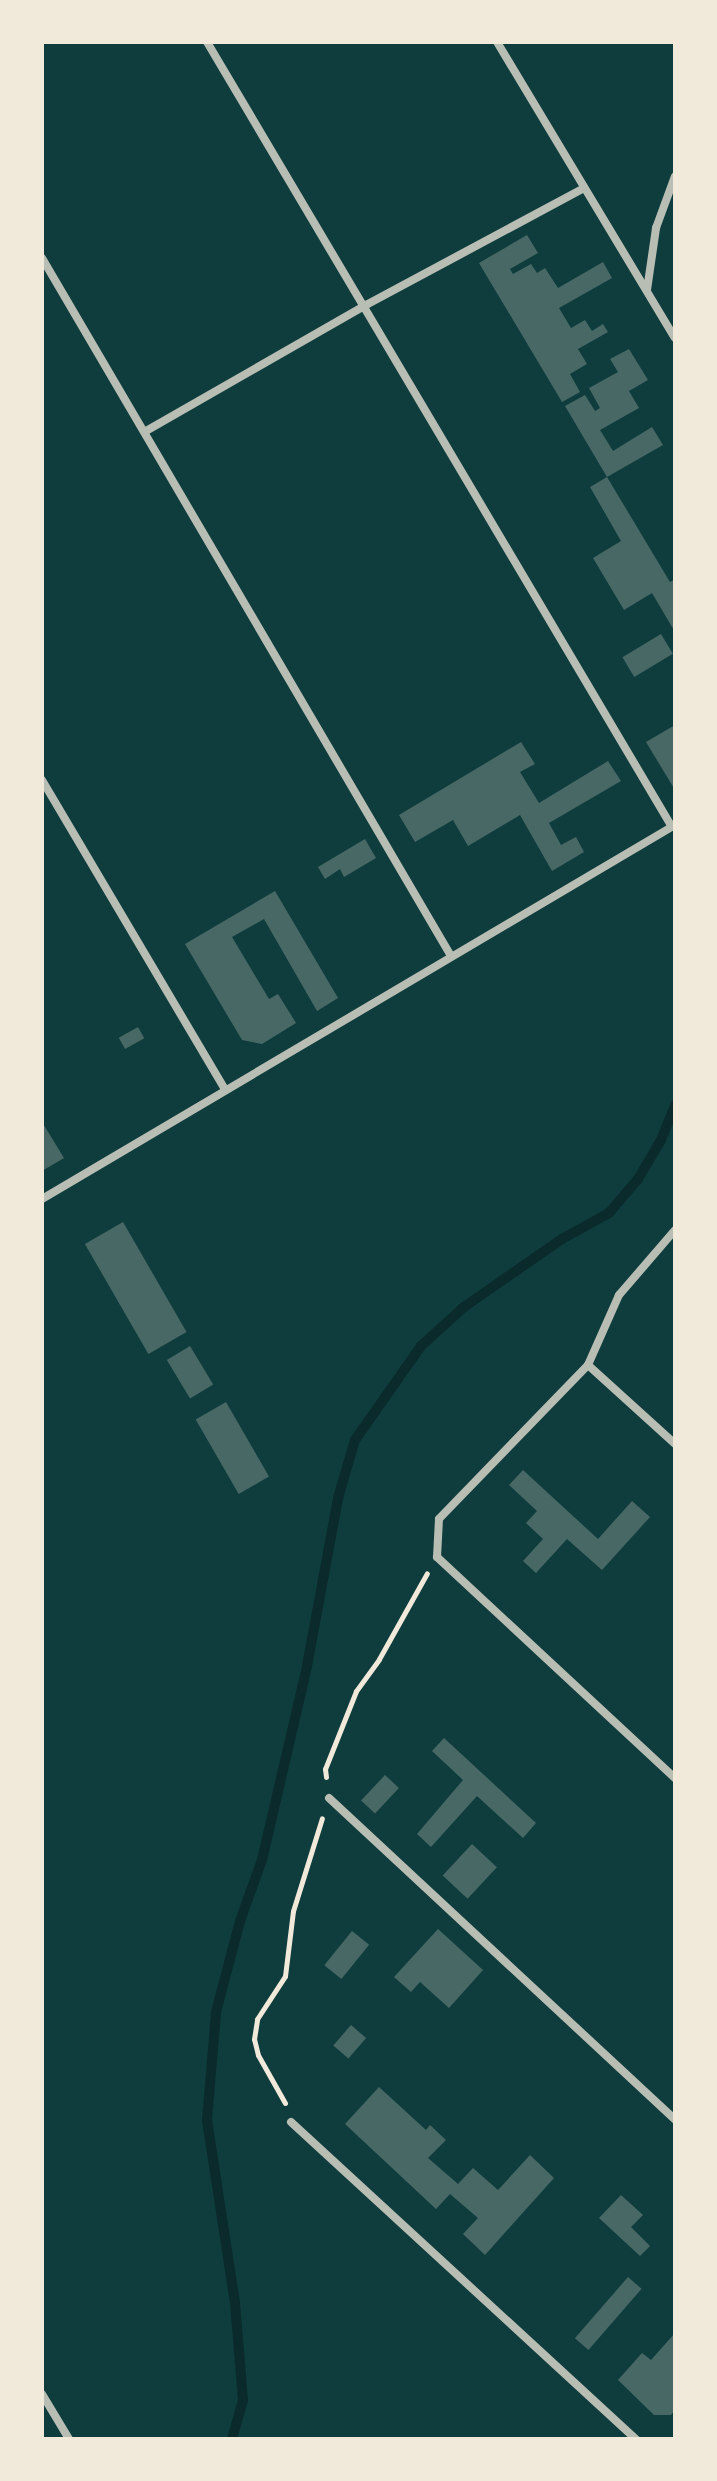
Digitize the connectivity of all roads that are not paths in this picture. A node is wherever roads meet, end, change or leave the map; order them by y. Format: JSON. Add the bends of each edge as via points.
{"nodes":[{"id":1,"x":207,"y":42,"type":"edge"},
{"id":2,"x":497,"y":42,"type":"edge"},
{"id":3,"x":675,"y":176,"type":"edge"},
{"id":4,"x":584,"y":188,"type":"junction"},
{"id":5,"x":42,"y":258,"type":"edge"},
{"id":6,"x":647,"y":291,"type":"junction"},
{"id":7,"x":366,"y":305,"type":"junction"},
{"id":8,"x":675,"y":338,"type":"edge"},
{"id":9,"x":146,"y":431,"type":"junction"},
{"id":10,"x":42,"y":780,"type":"edge"},
{"id":11,"x":673,"y":826,"type":"edge"},
{"id":12,"x":451,"y":956,"type":"junction"},
{"id":13,"x":225,"y":1089,"type":"junction"},
{"id":14,"x":42,"y":1199,"type":"edge"},
{"id":15,"x":675,"y":1230,"type":"edge"},
{"id":16,"x":588,"y":1365,"type":"junction"},
{"id":17,"x":675,"y":1444,"type":"edge"},
{"id":18,"x":675,"y":1778,"type":"edge"},
{"id":19,"x":329,"y":1798,"type":"road end"},
{"id":20,"x":675,"y":2120,"type":"edge"},
{"id":21,"x":291,"y":2122,"type":"road end"},
{"id":22,"x":42,"y":2394,"type":"edge"},
{"id":23,"x":69,"y":2439,"type":"edge"},
{"id":24,"x":636,"y":2439,"type":"edge"}],
"edges":[{"from":1,"to":7,"type":"street"},
{"from":2,"to":4,"type":"street"},
{"from":3,"to":6,"type":"street","via":[[656,228]]},
{"from":4,"to":6,"type":"street"},
{"from":4,"to":7,"type":"street"},
{"from":5,"to":9,"type":"street"},
{"from":6,"to":8,"type":"street"},
{"from":7,"to":9,"type":"street"},
{"from":7,"to":11,"type":"street"},
{"from":9,"to":12,"type":"street"},
{"from":10,"to":13,"type":"street"},
{"from":11,"to":12,"type":"street"},
{"from":12,"to":13,"type":"street"},
{"from":13,"to":14,"type":"street"},
{"from":15,"to":16,"type":"street","via":[[619,1295]]},
{"from":16,"to":17,"type":"street"},
{"from":16,"to":18,"type":"street","via":[[439,1519],[437,1557]]},
{"from":19,"to":20,"type":"street"},
{"from":21,"to":24,"type":"street"},
{"from":22,"to":23,"type":"street"}]}
